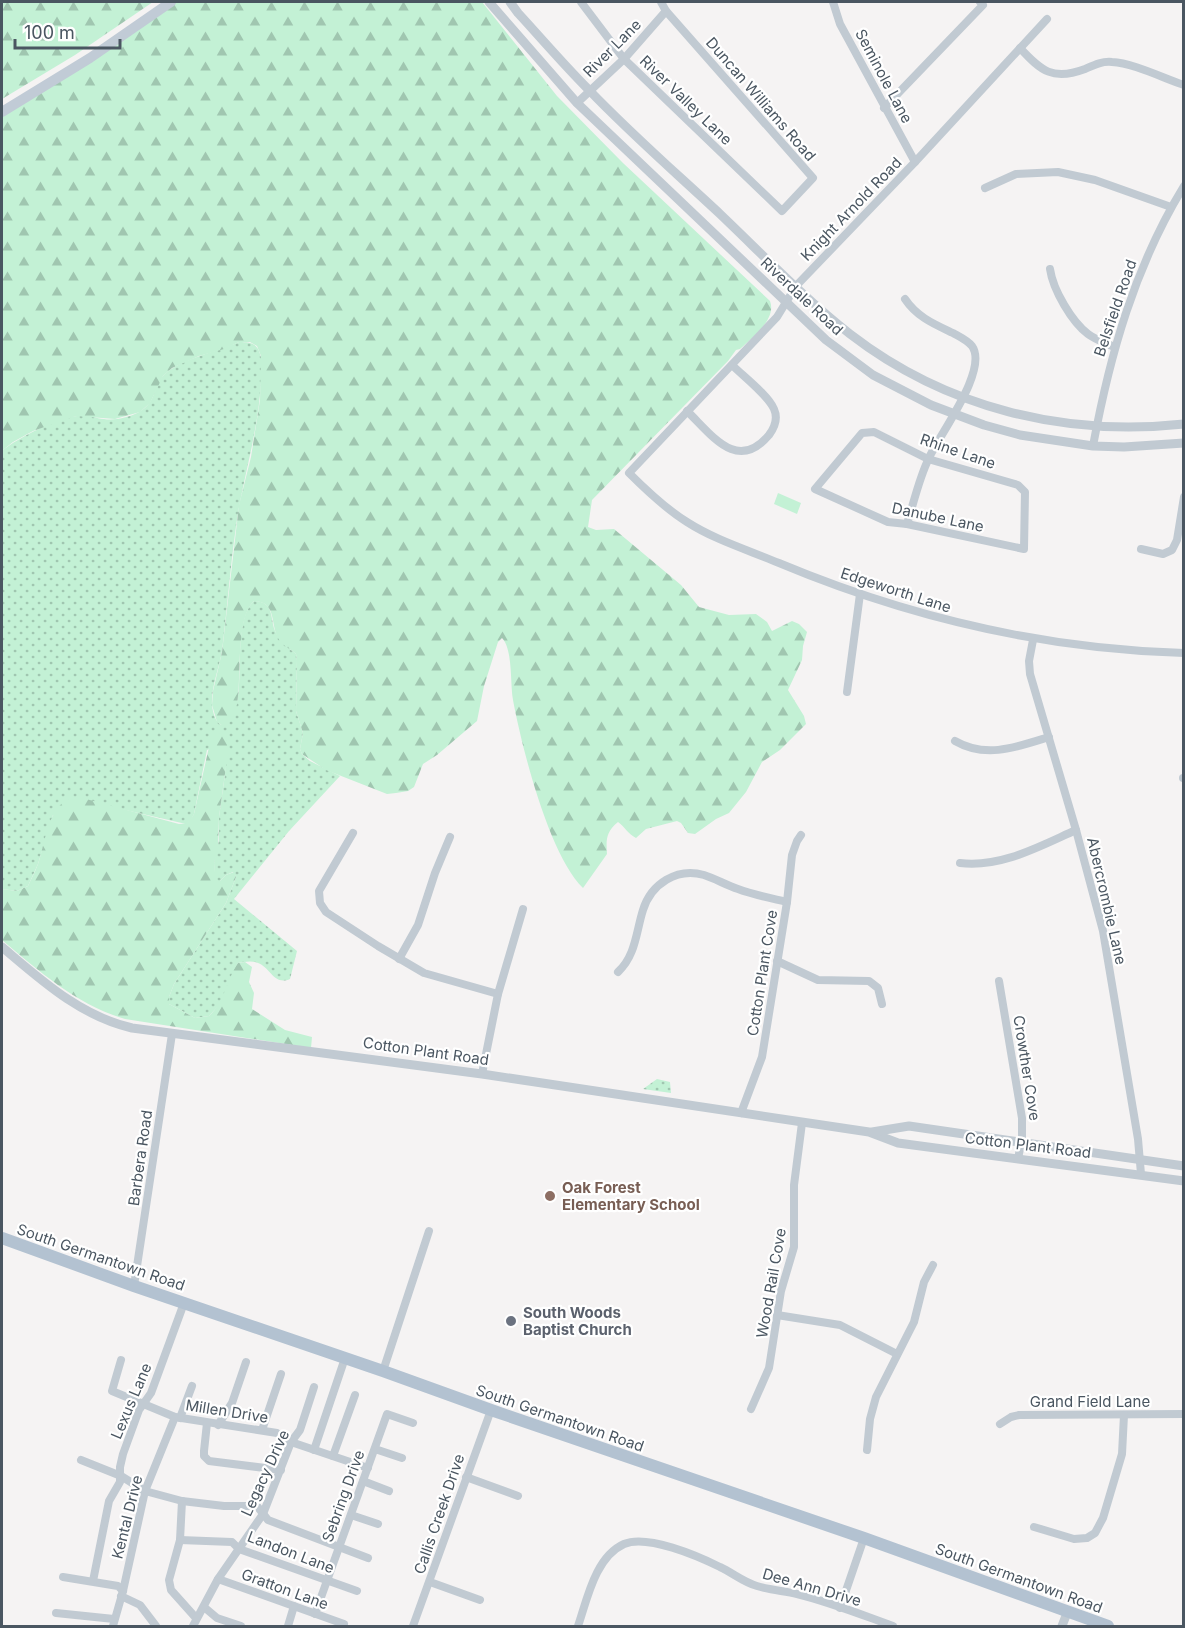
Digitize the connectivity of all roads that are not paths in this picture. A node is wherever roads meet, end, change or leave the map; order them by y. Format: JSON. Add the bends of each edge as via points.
{"nodes":[{"id":1,"x":171,"y":2,"type":"edge"},
{"id":2,"x":489,"y":2,"type":"edge"},
{"id":3,"x":510,"y":2,"type":"edge"},
{"id":4,"x":581,"y":2,"type":"edge"},
{"id":5,"x":661,"y":2,"type":"edge"},
{"id":6,"x":833,"y":2,"type":"edge"},
{"id":7,"x":981,"y":3,"type":"edge"},
{"id":8,"x":666,"y":11,"type":"junction"},
{"id":9,"x":1047,"y":19,"type":"dead end"},
{"id":10,"x":1020,"y":48,"type":"junction"},
{"id":11,"x":624,"y":59,"type":"junction"},
{"id":12,"x":1184,"y":85,"type":"edge"},
{"id":13,"x":589,"y":90,"type":"junction"},
{"id":14,"x":577,"y":103,"type":"junction"},
{"id":15,"x":884,"y":108,"type":"junction"},
{"id":16,"x":2,"y":112,"type":"edge"},
{"id":17,"x":915,"y":162,"type":"junction"},
{"id":18,"x":1184,"y":186,"type":"edge"},
{"id":19,"x":985,"y":188,"type":"dead end"},
{"id":20,"x":1171,"y":207,"type":"junction"},
{"id":21,"x":782,"y":211,"type":"joint"},
{"id":22,"x":1050,"y":270,"type":"dead end"},
{"id":23,"x":796,"y":286,"type":"junction"},
{"id":24,"x":905,"y":299,"type":"dead end"},
{"id":25,"x":785,"y":301,"type":"junction"},
{"id":26,"x":1114,"y":347,"type":"junction"},
{"id":27,"x":732,"y":365,"type":"junction"},
{"id":28,"x":962,"y":398,"type":"junction"},
{"id":29,"x":687,"y":411,"type":"junction"},
{"id":30,"x":954,"y":414,"type":"junction"},
{"id":31,"x":1184,"y":424,"type":"edge"},
{"id":32,"x":1096,"y":427,"type":"junction"},
{"id":33,"x":1184,"y":443,"type":"edge"},
{"id":34,"x":1093,"y":446,"type":"junction"},
{"id":35,"x":928,"y":459,"type":"junction"},
{"id":36,"x":629,"y":473,"type":"joint"},
{"id":37,"x":815,"y":489,"type":"joint"},
{"id":38,"x":1184,"y":497,"type":"edge"},
{"id":39,"x":907,"y":524,"type":"junction"},
{"id":40,"x":1024,"y":549,"type":"joint"},
{"id":41,"x":1141,"y":549,"type":"dead end"},
{"id":42,"x":860,"y":594,"type":"junction"},
{"id":43,"x":1033,"y":640,"type":"junction"},
{"id":44,"x":1184,"y":653,"type":"edge"},
{"id":45,"x":847,"y":692,"type":"dead end"},
{"id":46,"x":1049,"y":737,"type":"junction"},
{"id":47,"x":955,"y":741,"type":"dead end"},
{"id":48,"x":1076,"y":830,"type":"junction"},
{"id":49,"x":353,"y":833,"type":"dead end"},
{"id":50,"x":801,"y":835,"type":"dead end"},
{"id":51,"x":450,"y":837,"type":"dead end"},
{"id":52,"x":960,"y":863,"type":"dead end"},
{"id":53,"x":787,"y":902,"type":"junction"},
{"id":54,"x":523,"y":909,"type":"dead end"},
{"id":55,"x":2,"y":946,"type":"edge"},
{"id":56,"x":399,"y":959,"type":"junction"},
{"id":57,"x":777,"y":961,"type":"junction"},
{"id":58,"x":618,"y":972,"type":"dead end"},
{"id":59,"x":999,"y":981,"type":"dead end"},
{"id":60,"x":498,"y":994,"type":"junction"},
{"id":61,"x":882,"y":1004,"type":"dead end"},
{"id":62,"x":172,"y":1034,"type":"junction"},
{"id":63,"x":482,"y":1074,"type":"junction"},
{"id":64,"x":741,"y":1113,"type":"junction"},
{"id":65,"x":802,"y":1123,"type":"junction"},
{"id":66,"x":869,"y":1132,"type":"junction"},
{"id":67,"x":1022,"y":1142,"type":"junction"},
{"id":68,"x":1018,"y":1158,"type":"junction"},
{"id":69,"x":1140,"y":1159,"type":"junction"},
{"id":70,"x":1184,"y":1166,"type":"edge"},
{"id":71,"x":1141,"y":1174,"type":"junction"},
{"id":72,"x":1184,"y":1181,"type":"edge"},
{"id":73,"x":429,"y":1231,"type":"dead end"},
{"id":74,"x":2,"y":1238,"type":"edge"},
{"id":75,"x":933,"y":1265,"type":"dead end"},
{"id":76,"x":134,"y":1286,"type":"junction"},
{"id":77,"x":184,"y":1303,"type":"junction"},
{"id":78,"x":777,"y":1315,"type":"junction"},
{"id":79,"x":897,"y":1354,"type":"junction"},
{"id":80,"x":345,"y":1358,"type":"junction"},
{"id":81,"x":121,"y":1360,"type":"dead end"},
{"id":82,"x":246,"y":1362,"type":"dead end"},
{"id":83,"x":383,"y":1371,"type":"junction"},
{"id":84,"x":281,"y":1374,"type":"dead end"},
{"id":85,"x":192,"y":1386,"type":"dead end"},
{"id":86,"x":314,"y":1387,"type":"dead end"},
{"id":87,"x":355,"y":1395,"type":"dead end"},
{"id":88,"x":145,"y":1403,"type":"junction"},
{"id":89,"x":751,"y":1409,"type":"dead end"},
{"id":90,"x":491,"y":1410,"type":"junction"},
{"id":91,"x":1184,"y":1414,"type":"edge"},
{"id":92,"x":1124,"y":1415,"type":"junction"},
{"id":93,"x":177,"y":1417,"type":"junction"},
{"id":94,"x":207,"y":1423,"type":"junction"},
{"id":95,"x":413,"y":1424,"type":"dead end"},
{"id":96,"x":1000,"y":1424,"type":"dead end"},
{"id":97,"x":218,"y":1425,"type":"junction"},
{"id":98,"x":262,"y":1430,"type":"junction"},
{"id":99,"x":291,"y":1442,"type":"junction"},
{"id":100,"x":375,"y":1449,"type":"junction"},
{"id":101,"x":314,"y":1450,"type":"junction"},
{"id":102,"x":867,"y":1450,"type":"dead end"},
{"id":103,"x":333,"y":1456,"type":"junction"},
{"id":104,"x":402,"y":1458,"type":"dead end"},
{"id":105,"x":81,"y":1460,"type":"dead end"},
{"id":106,"x":368,"y":1468,"type":"junction"},
{"id":107,"x":281,"y":1470,"type":"junction"},
{"id":108,"x":121,"y":1476,"type":"junction"},
{"id":109,"x":466,"y":1478,"type":"junction"},
{"id":110,"x":363,"y":1481,"type":"junction"},
{"id":111,"x":145,"y":1491,"type":"junction"},
{"id":112,"x":389,"y":1491,"type":"dead end"},
{"id":113,"x":518,"y":1496,"type":"dead end"},
{"id":114,"x":183,"y":1501,"type":"junction"},
{"id":115,"x":263,"y":1514,"type":"junction"},
{"id":116,"x":351,"y":1515,"type":"junction"},
{"id":117,"x":378,"y":1524,"type":"dead end"},
{"id":118,"x":1034,"y":1527,"type":"dead end"},
{"id":119,"x":864,"y":1538,"type":"junction"},
{"id":120,"x":180,"y":1540,"type":"junction"},
{"id":121,"x":339,"y":1547,"type":"junction"},
{"id":122,"x":239,"y":1548,"type":"junction"},
{"id":123,"x":368,"y":1558,"type":"dead end"},
{"id":124,"x":63,"y":1577,"type":"dead end"},
{"id":125,"x":218,"y":1578,"type":"junction"},
{"id":126,"x":93,"y":1581,"type":"junction"},
{"id":127,"x":327,"y":1581,"type":"junction"},
{"id":128,"x":430,"y":1582,"type":"junction"},
{"id":129,"x":357,"y":1591,"type":"dead end"},
{"id":130,"x":122,"y":1594,"type":"junction"},
{"id":131,"x":480,"y":1600,"type":"dead end"},
{"id":132,"x":294,"y":1606,"type":"junction"},
{"id":133,"x":204,"y":1607,"type":"junction"},
{"id":134,"x":840,"y":1608,"type":"junction"},
{"id":135,"x":56,"y":1613,"type":"dead end"},
{"id":136,"x":1067,"y":1613,"type":"junction"},
{"id":137,"x":315,"y":1614,"type":"junction"},
{"id":138,"x":196,"y":1618,"type":"junction"},
{"id":139,"x":113,"y":1623,"type":"edge"},
{"id":140,"x":344,"y":1624,"type":"dead end"},
{"id":141,"x":156,"y":1626,"type":"edge"},
{"id":142,"x":193,"y":1626,"type":"edge"},
{"id":143,"x":241,"y":1626,"type":"edge"},
{"id":144,"x":288,"y":1626,"type":"edge"},
{"id":145,"x":413,"y":1626,"type":"edge"},
{"id":146,"x":578,"y":1626,"type":"edge"},
{"id":147,"x":893,"y":1626,"type":"edge"},
{"id":148,"x":1062,"y":1626,"type":"edge"},
{"id":149,"x":1108,"y":1626,"type":"edge"}],
"edges":[{"from":1,"to":16,"type":"main road"},
{"from":2,"to":14,"type":"street","name":"Riverdale Road"},
{"from":3,"to":13,"type":"street","name":"Riverdale Road"},
{"from":4,"to":11,"type":"street","name":"River Valley Lane"},
{"from":5,"to":8,"type":"street","name":"Duncan Williams Road"},
{"from":6,"to":15,"type":"street","name":"Seminole Lane","via":[[840,24]]},
{"from":7,"to":15,"type":"street"},
{"from":8,"to":11,"type":"street","name":"River Lane"},
{"from":8,"to":21,"type":"street","name":"Duncan Williams Road","via":[[813,178]]},
{"from":9,"to":10,"type":"street","name":"Knight Arnold Road"},
{"from":10,"to":12,"type":"street","via":[[1036,66],[1052,74],[1115,62]]},
{"from":10,"to":17,"type":"street","name":"Knight Arnold Road"},
{"from":11,"to":13,"type":"street","name":"River Lane"},
{"from":11,"to":21,"type":"street","name":"River Valley Lane"},
{"from":13,"to":14,"type":"street","name":"River Lane"},
{"from":13,"to":23,"type":"street","name":"Riverdale Road"},
{"from":14,"to":25,"type":"street","name":"Riverdale Road"},
{"from":15,"to":17,"type":"street","name":"Seminole Lane"},
{"from":17,"to":23,"type":"street","name":"Knight Arnold Road"},
{"from":18,"to":20,"type":"street","name":"Belsfield Road"},
{"from":19,"to":20,"type":"street","via":[[1016,174],[1058,172],[1095,180]]},
{"from":20,"to":26,"type":"street","name":"Belsfield Road","via":[[1139,274]]},
{"from":22,"to":26,"type":"street","via":[[1054,287],[1082,328]]},
{"from":23,"to":25,"type":"street","name":"Knight Arnold Road"},
{"from":23,"to":28,"type":"street","name":"Riverdale Road","via":[[834,321],[884,358]]},
{"from":24,"to":28,"type":"street","via":[[917,314],[960,337],[975,351],[975,368]]},
{"from":25,"to":27,"type":"street","name":"Knight Arnold Road","via":[[777,317]]},
{"from":25,"to":30,"type":"street","name":"Riverdale Road","via":[[856,364],[913,397]]},
{"from":26,"to":32,"type":"street","name":"Belsfield Road"},
{"from":27,"to":29,"type":"street","name":"Knight Arnold Road"},
{"from":27,"to":29,"type":"street","via":[[773,407],[774,426],[760,444],[749,451],[733,450]]},
{"from":28,"to":30,"type":"street"},
{"from":28,"to":32,"type":"street","name":"Riverdale Road","via":[[1019,415]]},
{"from":29,"to":36,"type":"street","name":"Knight Arnold Road"},
{"from":30,"to":34,"type":"street","name":"Riverdale Road","via":[[1020,435]]},
{"from":30,"to":35,"type":"street"},
{"from":31,"to":32,"type":"street","name":"Riverdale Road"},
{"from":32,"to":34,"type":"street","name":"Belsfield Road"},
{"from":33,"to":34,"type":"street","name":"Riverdale Road"},
{"from":35,"to":37,"type":"street","name":"Rhine Lane","via":[[874,432],[862,433]]},
{"from":35,"to":39,"type":"street"},
{"from":35,"to":40,"type":"street","name":"Rhine Lane","via":[[1017,485],[1025,492]]},
{"from":36,"to":42,"type":"street","name":"Edgeworth Lane","via":[[698,529]]},
{"from":37,"to":39,"type":"street","name":"Danube Lane","via":[[888,522]]},
{"from":38,"to":41,"type":"street","via":[[1172,550],[1163,554]]},
{"from":39,"to":40,"type":"street","name":"Danube Lane"},
{"from":42,"to":43,"type":"street","name":"Edgeworth Lane","via":[[933,617]]},
{"from":42,"to":45,"type":"street"},
{"from":43,"to":44,"type":"street","name":"Edgeworth Lane"},
{"from":43,"to":46,"type":"street","name":"Abercrombie Lane","via":[[1029,669]]},
{"from":46,"to":47,"type":"street","via":[[1003,751],[974,749]]},
{"from":46,"to":48,"type":"street","name":"Abercrombie Lane"},
{"from":48,"to":52,"type":"street","via":[[1017,855],[978,864]]},
{"from":48,"to":69,"type":"street","name":"Abercrombie Lane","via":[[1105,941]]},
{"from":49,"to":56,"type":"street","via":[[321,886],[320,903],[330,916]]},
{"from":50,"to":53,"type":"street","name":"Cotton Plant Cove","via":[[792,855]]},
{"from":51,"to":56,"type":"street","via":[[418,925]]},
{"from":53,"to":57,"type":"street","name":"Cotton Plant Cove"},
{"from":53,"to":58,"type":"street","via":[[736,889],[704,875],[674,876],[654,888],[648,897],[631,956]]},
{"from":54,"to":60,"type":"street"},
{"from":55,"to":62,"type":"street","name":"Cotton Plant Road","via":[[38,977],[94,1015],[117,1024]]},
{"from":56,"to":60,"type":"street","via":[[436,978]]},
{"from":57,"to":61,"type":"street","via":[[818,980],[869,981],[878,987]]},
{"from":57,"to":64,"type":"street","name":"Cotton Plant Cove","via":[[762,1057]]},
{"from":59,"to":67,"type":"street","name":"Crowther Cove","via":[[1022,1118]]},
{"from":60,"to":63,"type":"street"},
{"from":62,"to":63,"type":"street","name":"Cotton Plant Road"},
{"from":62,"to":76,"type":"street","name":"Barbera Road"},
{"from":63,"to":64,"type":"street","name":"Cotton Plant Road"},
{"from":64,"to":65,"type":"street","name":"Cotton Plant Road"},
{"from":65,"to":66,"type":"street","name":"Cotton Plant Road"},
{"from":65,"to":78,"type":"street","name":"Wood Rail Cove","via":[[794,1185],[796,1236]]},
{"from":66,"to":67,"type":"street","name":"Cotton Plant Road","via":[[909,1126]]},
{"from":66,"to":68,"type":"street","name":"Cotton Plant Road","via":[[898,1143]]},
{"from":67,"to":68,"type":"street","name":"Crowther Cove"},
{"from":67,"to":69,"type":"street","name":"Cotton Plant Road"},
{"from":68,"to":71,"type":"street","name":"Cotton Plant Road"},
{"from":69,"to":70,"type":"street","name":"Cotton Plant Road"},
{"from":69,"to":71,"type":"street","name":"Abercrombie Lane"},
{"from":71,"to":72,"type":"street","name":"Cotton Plant Road"},
{"from":73,"to":83,"type":"street"},
{"from":74,"to":76,"type":"main road","name":"South Germantown Road"},
{"from":75,"to":79,"type":"street","via":[[924,1282],[914,1322]]},
{"from":76,"to":77,"type":"main road","name":"South Germantown Road"},
{"from":77,"to":80,"type":"main road","name":"South Germantown Road"},
{"from":77,"to":88,"type":"street","name":"Lexus Lane"},
{"from":78,"to":79,"type":"street","via":[[840,1325]]},
{"from":78,"to":89,"type":"street","name":"Wood Rail Cove","via":[[769,1368]]},
{"from":79,"to":102,"type":"street","via":[[876,1397]]},
{"from":80,"to":83,"type":"main road","name":"South Germantown Road"},
{"from":80,"to":101,"type":"street"},
{"from":81,"to":88,"type":"street","name":"Millen Drive","via":[[112,1391]]},
{"from":82,"to":97,"type":"street","via":[[230,1407]]},
{"from":83,"to":90,"type":"main road","name":"South Germantown Road"},
{"from":84,"to":98,"type":"street"},
{"from":85,"to":93,"type":"street","name":"Kental Drive"},
{"from":86,"to":99,"type":"street","name":"Legacy Drive","via":[[300,1430]]},
{"from":87,"to":103,"type":"street"},
{"from":88,"to":93,"type":"street","name":"Millen Drive"},
{"from":88,"to":108,"type":"street","name":"Lexus Lane","via":[[123,1454]]},
{"from":90,"to":109,"type":"street","name":"Callis Creek Drive"},
{"from":90,"to":119,"type":"main road","name":"South Germantown Road"},
{"from":91,"to":92,"type":"street","name":"Grand Field Lane"},
{"from":92,"to":96,"type":"street","name":"Grand Field Lane","via":[[1019,1415]]},
{"from":92,"to":118,"type":"street","via":[[1122,1454],[1098,1528],[1091,1536],[1074,1539]]},
{"from":93,"to":94,"type":"street","name":"Millen Drive"},
{"from":93,"to":111,"type":"street","name":"Kental Drive"},
{"from":94,"to":97,"type":"street","name":"Millen Drive"},
{"from":94,"to":107,"type":"street","via":[[204,1451],[209,1461]]},
{"from":95,"to":100,"type":"street","name":"Sebring Drive","via":[[387,1414]]},
{"from":97,"to":98,"type":"street","name":"Millen Drive"},
{"from":98,"to":99,"type":"street","name":"Millen Drive","via":[[280,1434]]},
{"from":99,"to":101,"type":"street","name":"Millen Drive"},
{"from":99,"to":107,"type":"street","name":"Legacy Drive"},
{"from":100,"to":104,"type":"street"},
{"from":100,"to":106,"type":"street","name":"Sebring Drive"},
{"from":101,"to":103,"type":"street","name":"Millen Drive"},
{"from":103,"to":106,"type":"street","name":"Millen Drive"},
{"from":105,"to":108,"type":"street"},
{"from":106,"to":110,"type":"street","name":"Sebring Drive"},
{"from":107,"to":115,"type":"street","name":"Legacy Drive"},
{"from":108,"to":111,"type":"street"},
{"from":108,"to":126,"type":"street","name":"Lexus Lane","via":[[109,1501]]},
{"from":109,"to":113,"type":"street"},
{"from":109,"to":128,"type":"street","name":"Callis Creek Drive"},
{"from":110,"to":112,"type":"street"},
{"from":110,"to":116,"type":"street","name":"Sebring Drive"},
{"from":111,"to":114,"type":"street"},
{"from":111,"to":130,"type":"street","name":"Kental Drive"},
{"from":114,"to":115,"type":"street","via":[[257,1506]]},
{"from":114,"to":120,"type":"street"},
{"from":115,"to":121,"type":"street","via":[[268,1521]]},
{"from":115,"to":122,"type":"street","name":"Legacy Drive"},
{"from":116,"to":117,"type":"street"},
{"from":116,"to":121,"type":"street","name":"Sebring Drive"},
{"from":119,"to":134,"type":"street"},
{"from":119,"to":136,"type":"main road","name":"South Germantown Road"},
{"from":120,"to":122,"type":"street","name":"Landon Lane","via":[[231,1542]]},
{"from":120,"to":138,"type":"street","via":[[169,1580],[171,1590]]},
{"from":121,"to":123,"type":"street"},
{"from":121,"to":127,"type":"street","name":"Sebring Drive"},
{"from":122,"to":125,"type":"street","name":"Legacy Drive"},
{"from":122,"to":127,"type":"street","name":"Landon Lane"},
{"from":124,"to":126,"type":"street"},
{"from":125,"to":132,"type":"street","name":"Gratton Lane"},
{"from":125,"to":133,"type":"street","name":"Legacy Drive"},
{"from":126,"to":130,"type":"street","via":[[118,1586]]},
{"from":127,"to":129,"type":"street","name":"Landon Lane"},
{"from":127,"to":137,"type":"street","name":"Sebring Drive"},
{"from":128,"to":131,"type":"street"},
{"from":128,"to":145,"type":"street","name":"Callis Creek Drive"},
{"from":130,"to":139,"type":"street","name":"Kental Drive"},
{"from":130,"to":141,"type":"street","via":[[140,1605]]},
{"from":132,"to":137,"type":"street","name":"Gratton Lane"},
{"from":132,"to":144,"type":"street"},
{"from":133,"to":138,"type":"street","name":"Legacy Drive"},
{"from":133,"to":143,"type":"street","via":[[217,1618]]},
{"from":134,"to":146,"type":"street","name":"Dee Ann Drive","via":[[796,1593],[757,1586],[710,1563],[658,1544],[637,1542],[611,1553],[599,1569]]},
{"from":134,"to":147,"type":"street","name":"Dee Ann Drive"},
{"from":135,"to":139,"type":"street"},
{"from":136,"to":148,"type":"street"},
{"from":136,"to":149,"type":"main road","name":"South Germantown Road"},
{"from":137,"to":140,"type":"street","name":"Gratton Lane"},
{"from":138,"to":142,"type":"street","name":"Legacy Drive"}]}
